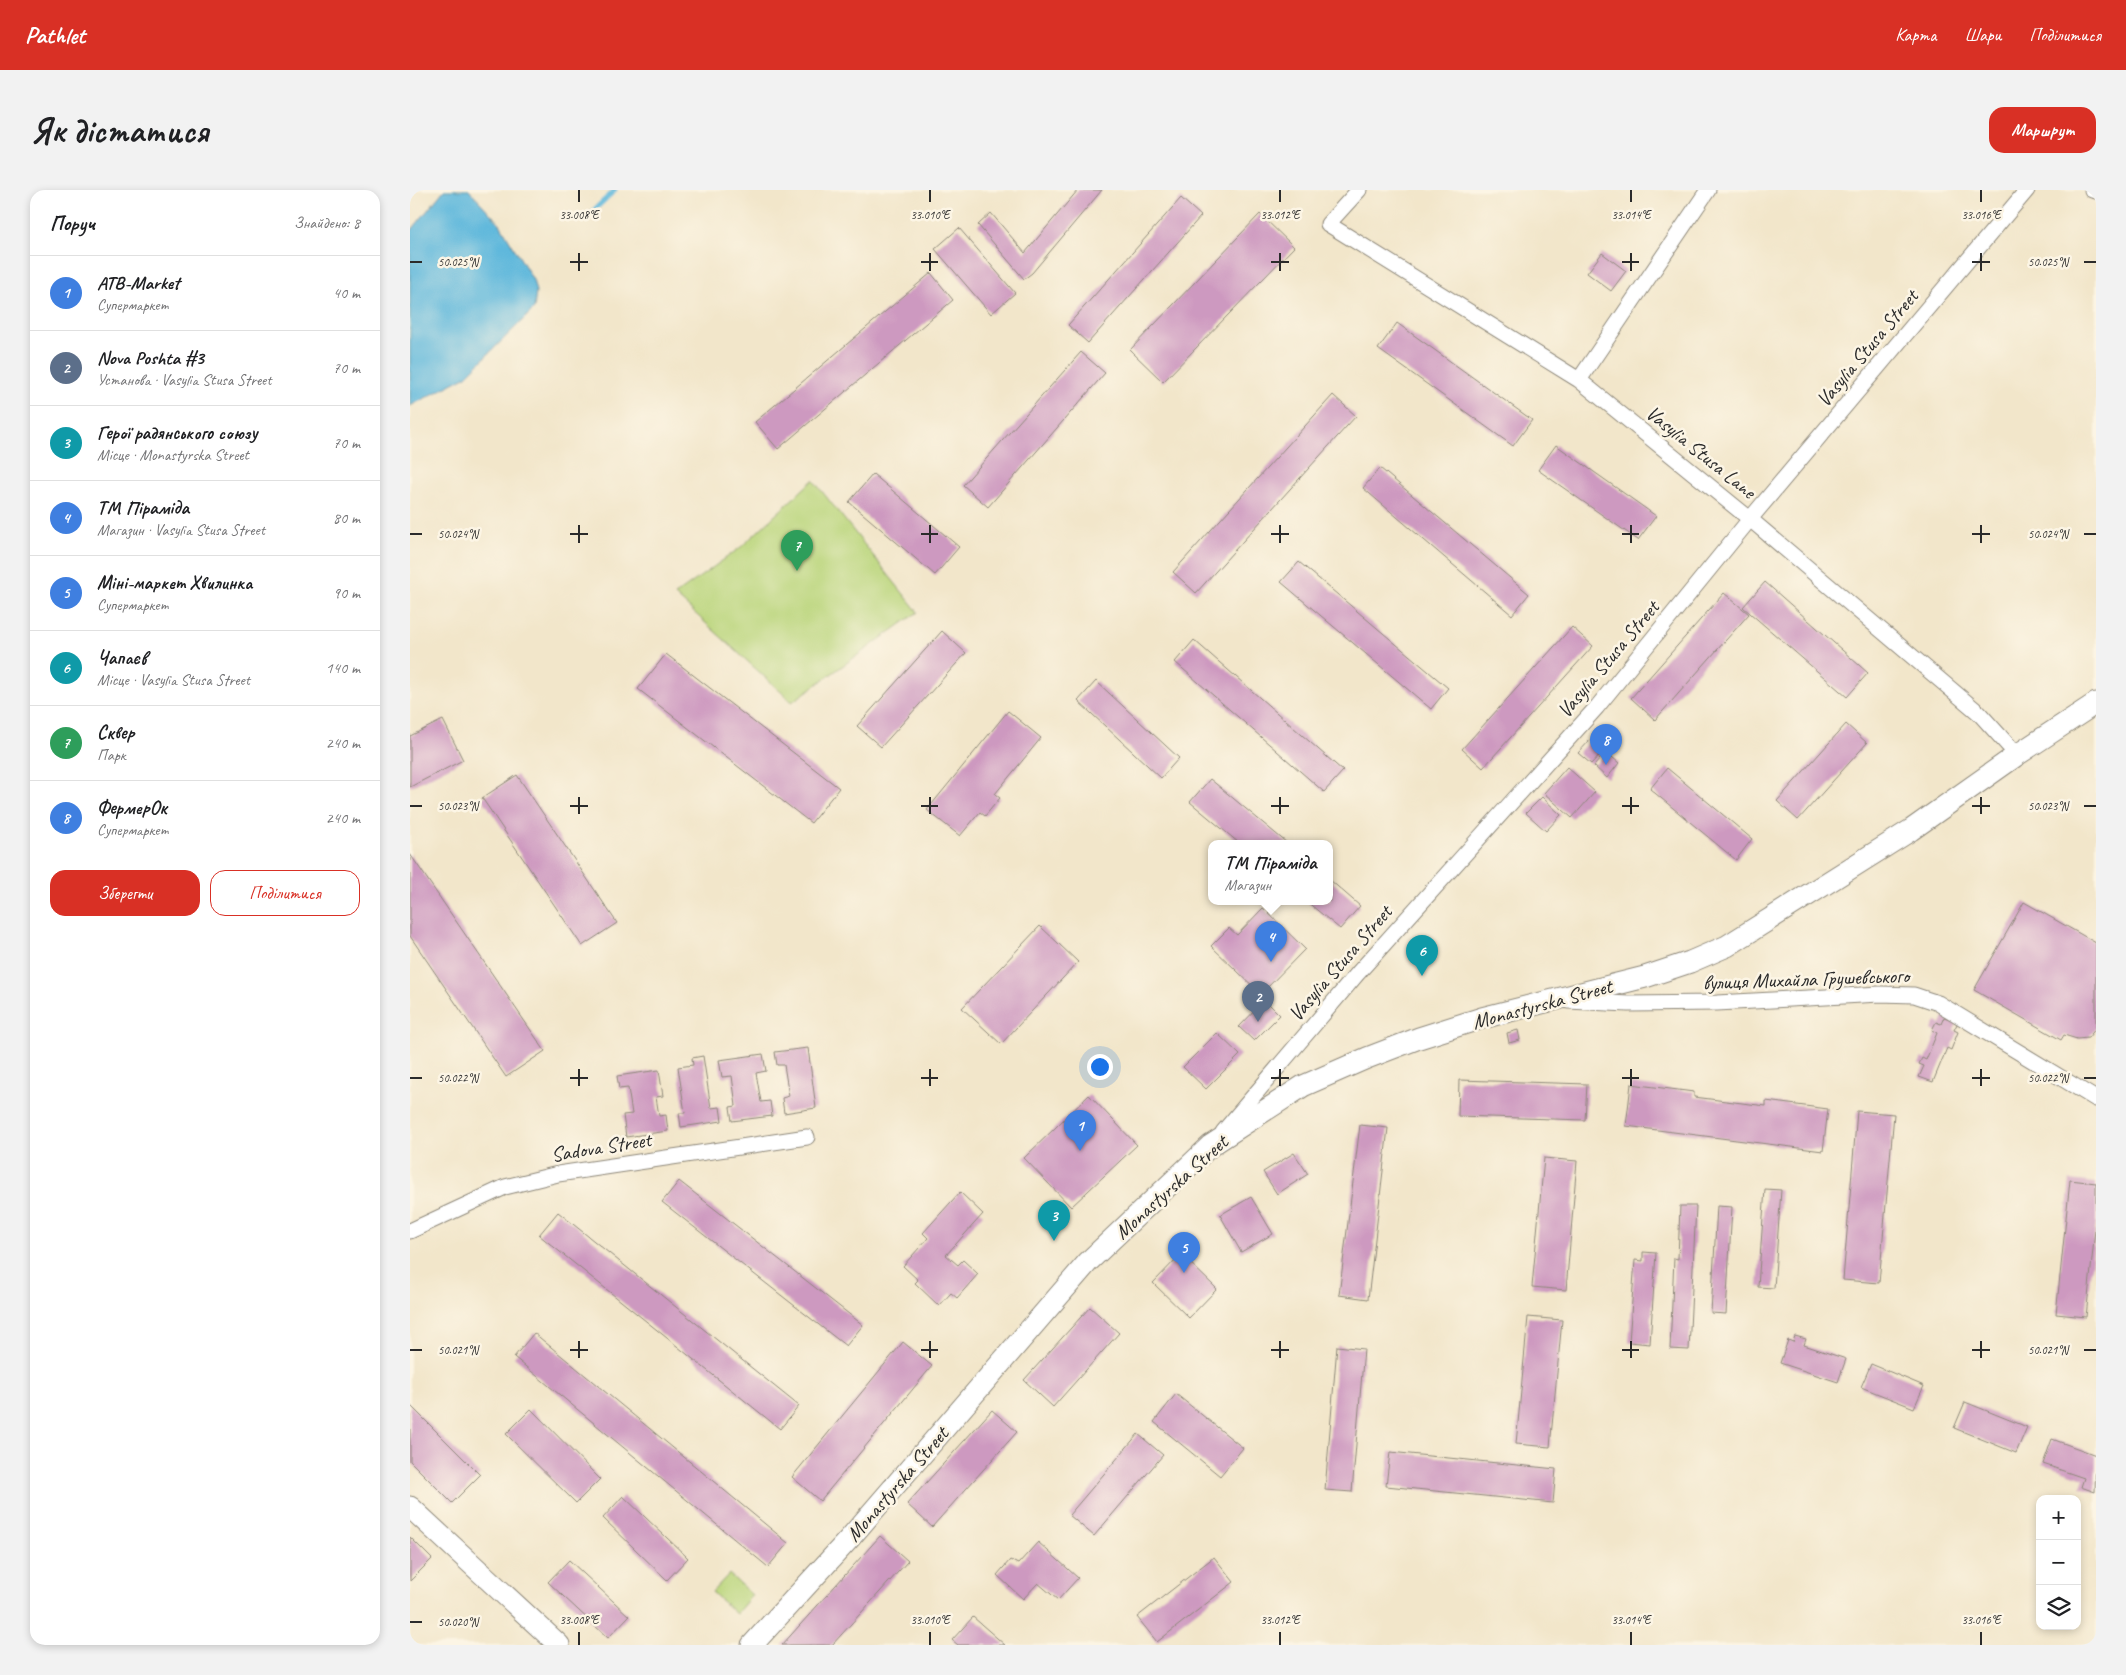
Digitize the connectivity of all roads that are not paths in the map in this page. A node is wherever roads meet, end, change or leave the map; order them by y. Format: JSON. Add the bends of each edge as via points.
{"nodes":[{"id":1,"x":1359,"y":190,"type":"edge"},
{"id":2,"x":1708,"y":190,"type":"edge"},
{"id":3,"x":2027,"y":190,"type":"edge"},
{"id":4,"x":2092,"y":190,"type":"edge"},
{"id":5,"x":2096,"y":192,"type":"edge"},
{"id":6,"x":1579,"y":380,"type":"junction"},
{"id":7,"x":1750,"y":519,"type":"junction"},
{"id":8,"x":2096,"y":703,"type":"edge"},
{"id":9,"x":2017,"y":755,"type":"junction"},
{"id":10,"x":1550,"y":1000,"type":"junction"},
{"id":11,"x":2096,"y":1099,"type":"edge"},
{"id":12,"x":807,"y":1137,"type":"dead end"},
{"id":13,"x":1210,"y":1146,"type":"junction"},
{"id":14,"x":410,"y":1231,"type":"edge"},
{"id":15,"x":410,"y":1507,"type":"edge"},
{"id":16,"x":559,"y":1645,"type":"edge"},
{"id":17,"x":752,"y":1645,"type":"edge"}],
"edges":[{"from":1,"to":6,"type":"street","name":"Vasylia Stusa Lane","via":[[1328,224]]},
{"from":2,"to":6,"type":"street"},
{"from":3,"to":7,"type":"street","name":"Vasylia Stusa Street"},
{"from":4,"to":5,"type":"street"},
{"from":6,"to":7,"type":"street","name":"Vasylia Stusa Lane"},
{"from":7,"to":9,"type":"street","name":"Vasylia Stusa Lane","via":[[1978,713]]},
{"from":7,"to":13,"type":"street","name":"Vasylia Stusa Street","via":[[1597,707],[1358,973]]},
{"from":8,"to":9,"type":"main road","name":"Monastyrska Street"},
{"from":9,"to":10,"type":"main road","name":"Monastyrska Street","via":[[1911,830],[1726,946],[1645,977]]},
{"from":10,"to":11,"type":"street","name":"вулиця Михайла Грушевського","via":[[1628,1004],[1717,1003],[1914,995],[1938,1004]]},
{"from":10,"to":13,"type":"main road","name":"Monastyrska Street","via":[[1419,1038],[1339,1070],[1303,1086]]},
{"from":12,"to":14,"type":"street","name":"Sadova Street","via":[[505,1186]]},
{"from":13,"to":17,"type":"main road","name":"Monastyrska Street","via":[[1088,1262],[849,1539]]},
{"from":15,"to":16,"type":"main road"}]}
